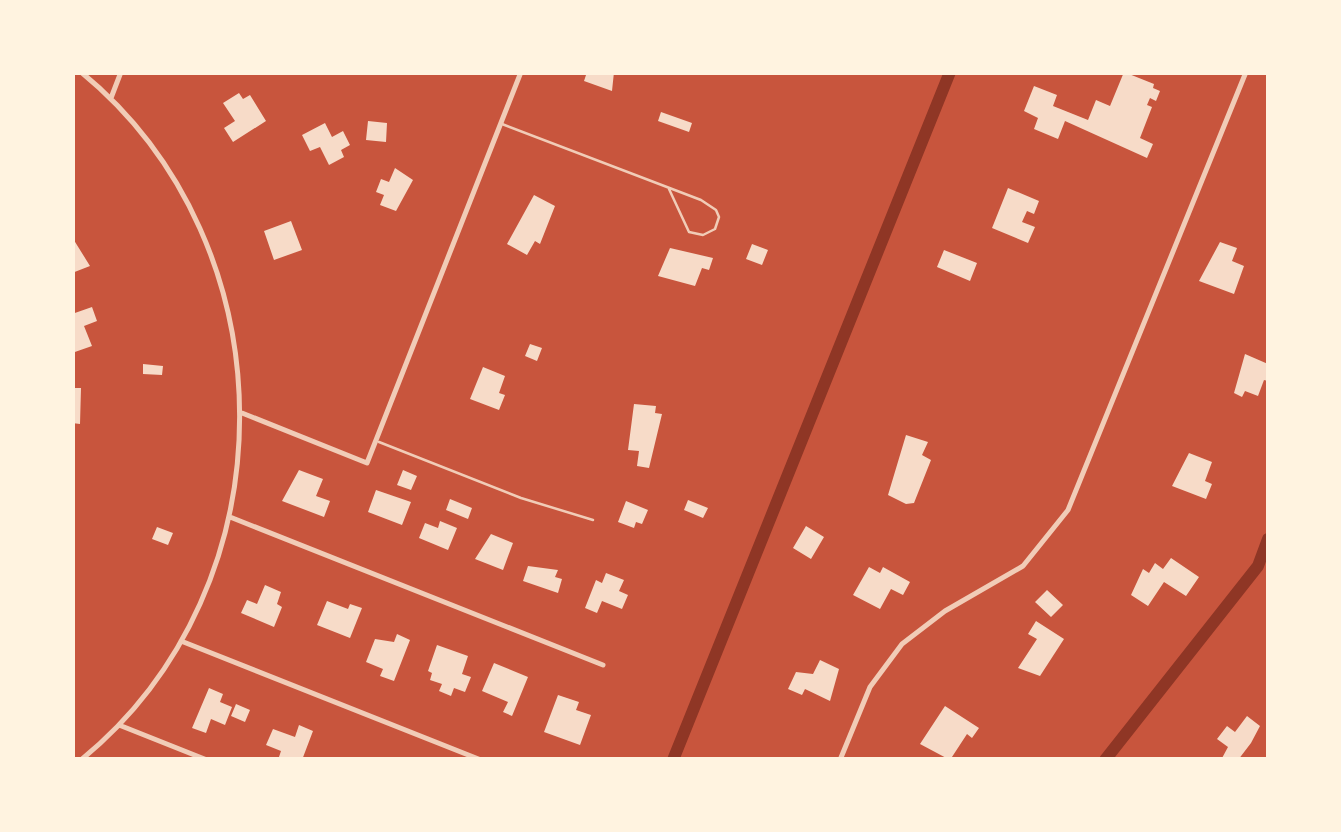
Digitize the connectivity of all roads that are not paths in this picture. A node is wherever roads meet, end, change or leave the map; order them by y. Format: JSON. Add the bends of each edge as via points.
{"nodes":[{"id":1,"x":81,"y":72,"type":"edge"},
{"id":2,"x":121,"y":72,"type":"edge"},
{"id":3,"x":521,"y":72,"type":"edge"},
{"id":4,"x":1246,"y":72,"type":"edge"},
{"id":5,"x":110,"y":99,"type":"junction"},
{"id":6,"x":501,"y":124,"type":"junction"},
{"id":7,"x":669,"y":189,"type":"junction"},
{"id":8,"x":242,"y":413,"type":"junction"},
{"id":9,"x":376,"y":441,"type":"junction"},
{"id":10,"x":230,"y":517,"type":"junction"},
{"id":11,"x":593,"y":520,"type":"dead end"},
{"id":12,"x":182,"y":641,"type":"junction"},
{"id":13,"x":603,"y":664,"type":"dead end"},
{"id":14,"x":119,"y":724,"type":"junction"},
{"id":15,"x":82,"y":760,"type":"edge"},
{"id":16,"x":207,"y":760,"type":"edge"},
{"id":17,"x":480,"y":760,"type":"edge"},
{"id":18,"x":840,"y":760,"type":"edge"}],
"edges":[{"from":1,"to":5,"type":"street"},
{"from":2,"to":5,"type":"street"},
{"from":3,"to":6,"type":"street"},
{"from":4,"to":18,"type":"street","via":[[1068,510],[1023,566],[902,644],[870,688]]},
{"from":5,"to":8,"type":"street","via":[[174,180],[207,242],[229,309]]},
{"from":6,"to":7,"type":"lane"},
{"from":6,"to":9,"type":"street"},
{"from":7,"to":7,"type":"lane","via":[[716,210],[715,229],[689,232]]},
{"from":8,"to":9,"type":"street","via":[[367,463]]},
{"from":8,"to":10,"type":"street"},
{"from":9,"to":11,"type":"lane"},
{"from":10,"to":12,"type":"street"},
{"from":10,"to":13,"type":"street"},
{"from":12,"to":14,"type":"street"},
{"from":12,"to":17,"type":"street"},
{"from":14,"to":15,"type":"street"},
{"from":14,"to":16,"type":"street"}]}
